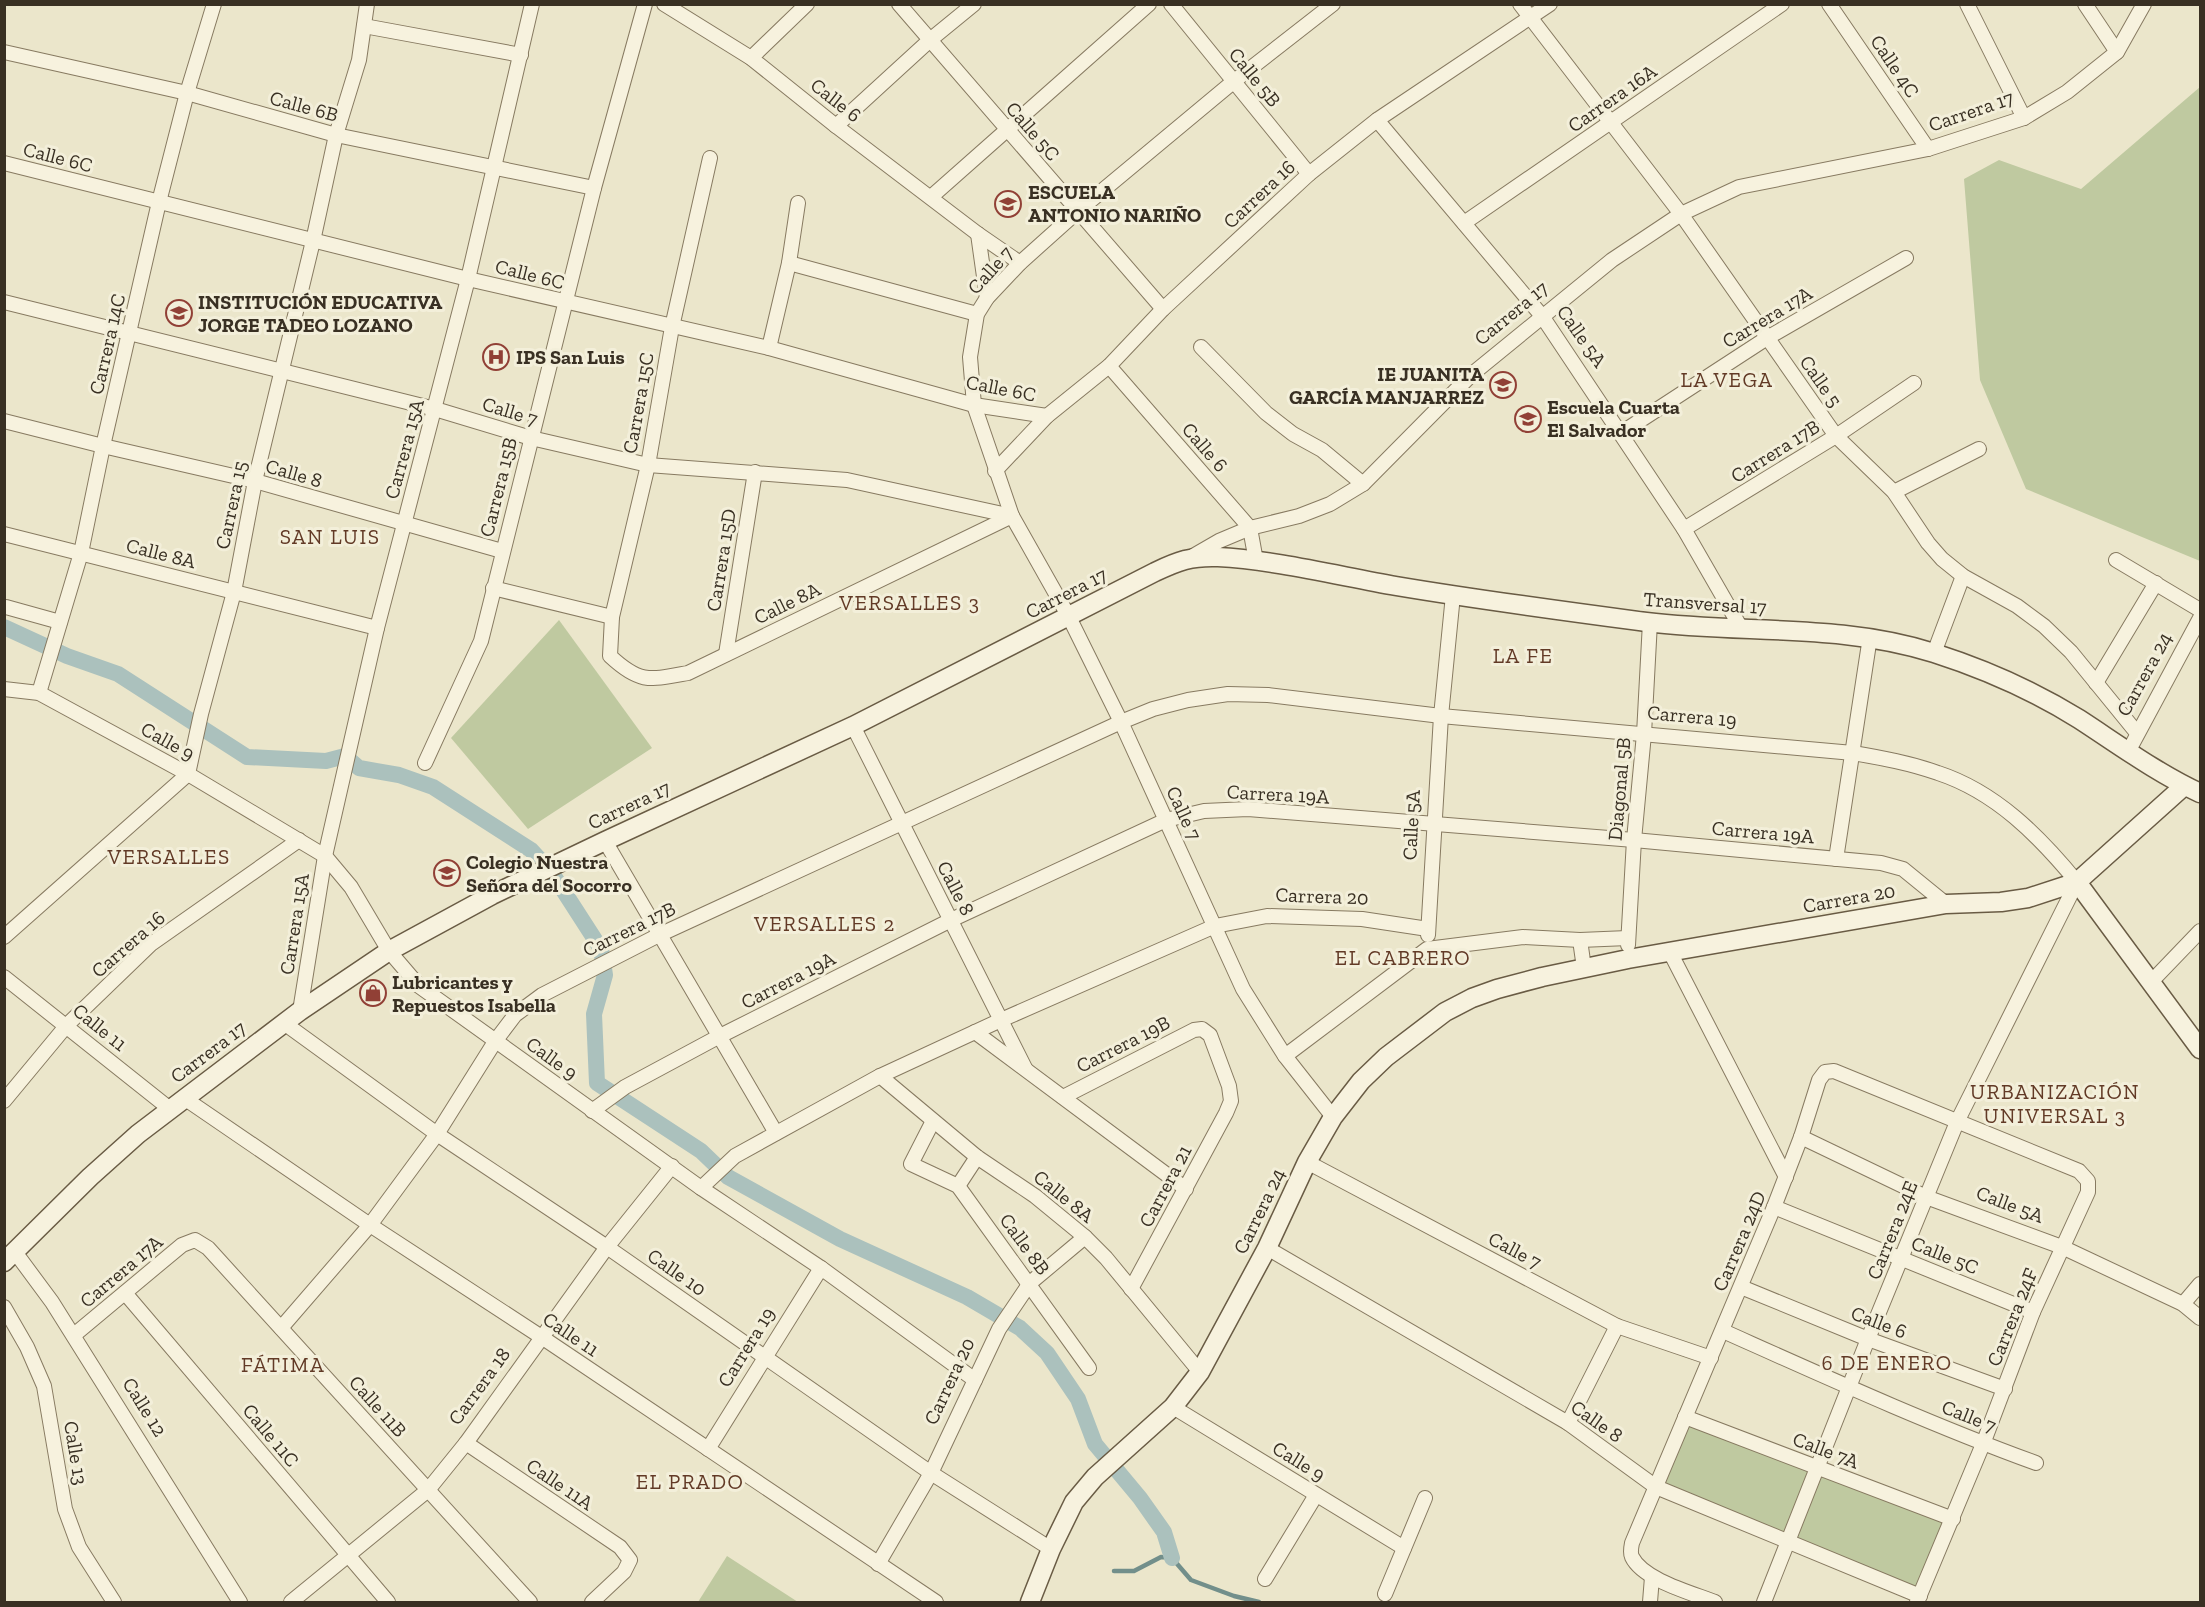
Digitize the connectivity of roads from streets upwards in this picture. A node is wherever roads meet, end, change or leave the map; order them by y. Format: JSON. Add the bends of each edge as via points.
{"nodes":[{"id":1,"x":214,"y":4,"type":"edge"},
{"id":2,"x":367,"y":4,"type":"edge"},
{"id":3,"x":532,"y":4,"type":"edge"},
{"id":4,"x":645,"y":4,"type":"edge"},
{"id":5,"x":664,"y":4,"type":"edge"},
{"id":6,"x":807,"y":4,"type":"edge"},
{"id":7,"x":899,"y":4,"type":"edge"},
{"id":8,"x":974,"y":4,"type":"edge"},
{"id":9,"x":1149,"y":4,"type":"edge"},
{"id":10,"x":1171,"y":4,"type":"edge"},
{"id":11,"x":1333,"y":4,"type":"edge"},
{"id":12,"x":1520,"y":4,"type":"edge"},
{"id":13,"x":1550,"y":4,"type":"edge"},
{"id":14,"x":1782,"y":4,"type":"edge"},
{"id":15,"x":1829,"y":4,"type":"edge"},
{"id":16,"x":1967,"y":4,"type":"edge"},
{"id":17,"x":2085,"y":4,"type":"edge"},
{"id":18,"x":2144,"y":4,"type":"edge"},
{"id":19,"x":1531,"y":18,"type":"junction"},
{"id":20,"x":364,"y":26,"type":"junction"},
{"id":21,"x":930,"y":40,"type":"junction"},
{"id":22,"x":4,"y":52,"type":"edge"},
{"id":23,"x":2117,"y":52,"type":"junction"},
{"id":24,"x":521,"y":55,"type":"junction"},
{"id":25,"x":751,"y":58,"type":"junction"},
{"id":26,"x":1233,"y":82,"type":"junction"},
{"id":27,"x":187,"y":93,"type":"junction"},
{"id":28,"x":2024,"y":118,"type":"junction"},
{"id":29,"x":1377,"y":120,"type":"junction"},
{"id":30,"x":1612,"y":122,"type":"junction"},
{"id":31,"x":836,"y":126,"type":"junction"},
{"id":32,"x":1006,"y":130,"type":"junction"},
{"id":33,"x":336,"y":135,"type":"junction"},
{"id":34,"x":1928,"y":149,"type":"junction"},
{"id":35,"x":710,"y":158,"type":"dead end"},
{"id":36,"x":4,"y":163,"type":"edge"},
{"id":37,"x":495,"y":167,"type":"junction"},
{"id":38,"x":1309,"y":174,"type":"junction"},
{"id":39,"x":594,"y":188,"type":"junction"},
{"id":40,"x":931,"y":197,"type":"junction"},
{"id":41,"x":159,"y":202,"type":"junction"},
{"id":42,"x":798,"y":203,"type":"dead end"},
{"id":43,"x":1078,"y":212,"type":"junction"},
{"id":44,"x":1681,"y":214,"type":"junction"},
{"id":45,"x":1464,"y":223,"type":"junction"},
{"id":46,"x":978,"y":234,"type":"junction"},
{"id":47,"x":313,"y":241,"type":"junction"},
{"id":48,"x":1906,"y":258,"type":"dead end"},
{"id":49,"x":789,"y":263,"type":"junction"},
{"id":50,"x":1020,"y":263,"type":"junction"},
{"id":51,"x":468,"y":279,"type":"junction"},
{"id":52,"x":987,"y":298,"type":"junction"},
{"id":53,"x":4,"y":302,"type":"edge"},
{"id":54,"x":565,"y":302,"type":"junction"},
{"id":55,"x":1163,"y":309,"type":"junction"},
{"id":56,"x":977,"y":314,"type":"junction"},
{"id":57,"x":1542,"y":316,"type":"junction"},
{"id":58,"x":672,"y":327,"type":"junction"},
{"id":59,"x":130,"y":333,"type":"junction"},
{"id":60,"x":1767,"y":338,"type":"junction"},
{"id":61,"x":1201,"y":347,"type":"dead end"},
{"id":62,"x":769,"y":348,"type":"junction"},
{"id":63,"x":1109,"y":366,"type":"junction"},
{"id":64,"x":281,"y":372,"type":"junction"},
{"id":65,"x":1914,"y":383,"type":"dead end"},
{"id":66,"x":974,"y":405,"type":"junction"},
{"id":67,"x":435,"y":409,"type":"junction"},
{"id":68,"x":1047,"y":416,"type":"junction"},
{"id":69,"x":4,"y":421,"type":"edge"},
{"id":70,"x":1621,"y":433,"type":"junction"},
{"id":71,"x":1836,"y":436,"type":"junction"},
{"id":72,"x":531,"y":438,"type":"junction"},
{"id":73,"x":103,"y":446,"type":"junction"},
{"id":74,"x":1979,"y":449,"type":"dead end"},
{"id":75,"x":648,"y":465,"type":"junction"},
{"id":76,"x":995,"y":471,"type":"junction"},
{"id":77,"x":755,"y":472,"type":"junction"},
{"id":78,"x":255,"y":482,"type":"junction"},
{"id":79,"x":1363,"y":484,"type":"junction"},
{"id":80,"x":1894,"y":492,"type":"junction"},
{"id":81,"x":1012,"y":516,"type":"junction"},
{"id":82,"x":404,"y":524,"type":"junction"},
{"id":83,"x":1250,"y":528,"type":"junction"},
{"id":84,"x":1684,"y":530,"type":"junction"},
{"id":85,"x":4,"y":534,"type":"edge"},
{"id":86,"x":502,"y":551,"type":"junction"},
{"id":87,"x":81,"y":553,"type":"junction"},
{"id":88,"x":1191,"y":557,"type":"junction"},
{"id":89,"x":1256,"y":561,"type":"junction"},
{"id":90,"x":2116,"y":561,"type":"dead end"},
{"id":91,"x":1963,"y":576,"type":"junction"},
{"id":92,"x":2156,"y":583,"type":"junction"},
{"id":93,"x":493,"y":588,"type":"junction"},
{"id":94,"x":234,"y":592,"type":"junction"},
{"id":95,"x":1453,"y":596,"type":"junction"},
{"id":96,"x":6,"y":607,"type":"edge"},
{"id":97,"x":2200,"y":610,"type":"edge"},
{"id":98,"x":612,"y":616,"type":"junction"},
{"id":99,"x":1069,"y":617,"type":"junction"},
{"id":100,"x":2200,"y":618,"type":"edge"},
{"id":101,"x":60,"y":622,"type":"junction"},
{"id":102,"x":1650,"y":622,"type":"junction"},
{"id":103,"x":377,"y":628,"type":"junction"},
{"id":104,"x":1741,"y":628,"type":"junction"},
{"id":105,"x":1870,"y":637,"type":"junction"},
{"id":106,"x":1934,"y":653,"type":"junction"},
{"id":107,"x":726,"y":654,"type":"junction"},
{"id":108,"x":610,"y":656,"type":"joint"},
{"id":109,"x":2096,"y":683,"type":"junction"},
{"id":110,"x":4,"y":689,"type":"edge"},
{"id":111,"x":39,"y":693,"type":"junction"},
{"id":112,"x":1441,"y":716,"type":"junction"},
{"id":113,"x":1121,"y":722,"type":"junction"},
{"id":114,"x":853,"y":726,"type":"junction"},
{"id":115,"x":1644,"y":734,"type":"junction"},
{"id":116,"x":2138,"y":734,"type":"junction"},
{"id":117,"x":2128,"y":752,"type":"junction"},
{"id":118,"x":1853,"y":753,"type":"junction"},
{"id":119,"x":425,"y":763,"type":"dead end"},
{"id":120,"x":188,"y":774,"type":"junction"},
{"id":121,"x":2192,"y":789,"type":"edge"},
{"id":122,"x":1166,"y":820,"type":"junction"},
{"id":123,"x":901,"y":822,"type":"junction"},
{"id":124,"x":1433,"y":825,"type":"junction"},
{"id":125,"x":299,"y":840,"type":"junction"},
{"id":126,"x":1634,"y":840,"type":"junction"},
{"id":127,"x":604,"y":841,"type":"junction"},
{"id":128,"x":325,"y":856,"type":"junction"},
{"id":129,"x":1836,"y":858,"type":"junction"},
{"id":130,"x":2077,"y":882,"type":"junction"},
{"id":131,"x":1946,"y":904,"type":"junction"},
{"id":132,"x":951,"y":920,"type":"junction"},
{"id":133,"x":1215,"y":926,"type":"junction"},
{"id":134,"x":1428,"y":929,"type":"junction"},
{"id":135,"x":2200,"y":931,"type":"edge"},
{"id":136,"x":658,"y":935,"type":"junction"},
{"id":137,"x":4,"y":937,"type":"edge"},
{"id":138,"x":1629,"y":938,"type":"junction"},
{"id":139,"x":1580,"y":940,"type":"junction"},
{"id":140,"x":1427,"y":949,"type":"junction"},
{"id":141,"x":389,"y":951,"type":"junction"},
{"id":142,"x":1670,"y":952,"type":"junction"},
{"id":143,"x":1628,"y":959,"type":"junction"},
{"id":144,"x":1584,"y":968,"type":"junction"},
{"id":145,"x":4,"y":977,"type":"edge"},
{"id":146,"x":2151,"y":982,"type":"junction"},
{"id":147,"x":300,"y":1011,"type":"junction"},
{"id":148,"x":1001,"y":1020,"type":"junction"},
{"id":149,"x":284,"y":1023,"type":"junction"},
{"id":150,"x":67,"y":1025,"type":"junction"},
{"id":151,"x":975,"y":1032,"type":"junction"},
{"id":152,"x":718,"y":1037,"type":"junction"},
{"id":153,"x":496,"y":1040,"type":"junction"},
{"id":154,"x":2200,"y":1049,"type":"edge"},
{"id":155,"x":1285,"y":1056,"type":"junction"},
{"id":156,"x":1025,"y":1068,"type":"junction"},
{"id":157,"x":880,"y":1076,"type":"junction"},
{"id":158,"x":1063,"y":1097,"type":"junction"},
{"id":159,"x":4,"y":1101,"type":"edge"},
{"id":160,"x":1231,"y":1101,"type":"joint"},
{"id":161,"x":177,"y":1104,"type":"junction"},
{"id":162,"x":592,"y":1111,"type":"junction"},
{"id":163,"x":1333,"y":1117,"type":"junction"},
{"id":164,"x":933,"y":1120,"type":"junction"},
{"id":165,"x":1957,"y":1122,"type":"junction"},
{"id":166,"x":777,"y":1133,"type":"junction"},
{"id":167,"x":437,"y":1134,"type":"junction"},
{"id":168,"x":1801,"y":1137,"type":"junction"},
{"id":169,"x":977,"y":1156,"type":"junction"},
{"id":170,"x":1307,"y":1162,"type":"junction"},
{"id":171,"x":672,"y":1166,"type":"junction"},
{"id":172,"x":1786,"y":1177,"type":"junction"},
{"id":173,"x":958,"y":1186,"type":"junction"},
{"id":174,"x":701,"y":1188,"type":"junction"},
{"id":175,"x":1186,"y":1189,"type":"junction"},
{"id":176,"x":1926,"y":1197,"type":"junction"},
{"id":177,"x":1774,"y":1208,"type":"junction"},
{"id":178,"x":370,"y":1225,"type":"junction"},
{"id":179,"x":1085,"y":1237,"type":"junction"},
{"id":180,"x":195,"y":1240,"type":"joint"},
{"id":181,"x":607,"y":1247,"type":"junction"},
{"id":182,"x":2062,"y":1247,"type":"junction"},
{"id":183,"x":1267,"y":1248,"type":"junction"},
{"id":184,"x":8,"y":1251,"type":"edge"},
{"id":185,"x":1901,"y":1258,"type":"junction"},
{"id":186,"x":821,"y":1268,"type":"junction"},
{"id":187,"x":1029,"y":1283,"type":"junction"},
{"id":188,"x":2200,"y":1284,"type":"edge"},
{"id":189,"x":1740,"y":1287,"type":"junction"},
{"id":190,"x":1131,"y":1289,"type":"junction"},
{"id":191,"x":125,"y":1293,"type":"junction"},
{"id":192,"x":2183,"y":1304,"type":"junction"},
{"id":193,"x":4,"y":1307,"type":"edge"},
{"id":194,"x":2033,"y":1312,"type":"junction"},
{"id":195,"x":2200,"y":1318,"type":"edge"},
{"id":196,"x":1617,"y":1326,"type":"junction"},
{"id":197,"x":280,"y":1328,"type":"junction"},
{"id":198,"x":1723,"y":1331,"type":"junction"},
{"id":199,"x":74,"y":1335,"type":"junction"},
{"id":200,"x":543,"y":1338,"type":"junction"},
{"id":201,"x":1868,"y":1339,"type":"junction"},
{"id":202,"x":766,"y":1357,"type":"junction"},
{"id":203,"x":1711,"y":1358,"type":"junction"},
{"id":204,"x":1089,"y":1368,"type":"dead end"},
{"id":205,"x":1200,"y":1372,"type":"junction"},
{"id":206,"x":975,"y":1380,"type":"junction"},
{"id":207,"x":1850,"y":1388,"type":"junction"},
{"id":208,"x":2005,"y":1389,"type":"junction"},
{"id":209,"x":1173,"y":1407,"type":"junction"},
{"id":210,"x":1685,"y":1417,"type":"junction"},
{"id":211,"x":1568,"y":1423,"type":"junction"},
{"id":212,"x":465,"y":1443,"type":"junction"},
{"id":213,"x":1983,"y":1444,"type":"junction"},
{"id":214,"x":708,"y":1449,"type":"junction"},
{"id":215,"x":2036,"y":1463,"type":"dead end"},
{"id":216,"x":1817,"y":1467,"type":"junction"},
{"id":217,"x":931,"y":1473,"type":"junction"},
{"id":218,"x":1656,"y":1487,"type":"junction"},
{"id":219,"x":428,"y":1490,"type":"junction"},
{"id":220,"x":1316,"y":1495,"type":"junction"},
{"id":221,"x":1425,"y":1498,"type":"dead end"},
{"id":222,"x":1953,"y":1519,"type":"junction"},
{"id":223,"x":1789,"y":1543,"type":"junction"},
{"id":224,"x":1404,"y":1548,"type":"junction"},
{"id":225,"x":1051,"y":1549,"type":"junction"},
{"id":226,"x":350,"y":1557,"type":"junction"},
{"id":227,"x":878,"y":1564,"type":"junction"},
{"id":228,"x":1653,"y":1576,"type":"junction"},
{"id":229,"x":1264,"y":1579,"type":"dead end"},
{"id":230,"x":1385,"y":1594,"type":"dead end"},
{"id":231,"x":1918,"y":1599,"type":"edge"},
{"id":232,"x":114,"y":1602,"type":"edge"},
{"id":233,"x":240,"y":1602,"type":"edge"},
{"id":234,"x":291,"y":1602,"type":"edge"},
{"id":235,"x":388,"y":1602,"type":"edge"},
{"id":236,"x":530,"y":1602,"type":"edge"},
{"id":237,"x":592,"y":1602,"type":"edge"},
{"id":238,"x":936,"y":1602,"type":"edge"},
{"id":239,"x":1030,"y":1602,"type":"edge"},
{"id":240,"x":1650,"y":1602,"type":"edge"},
{"id":241,"x":1715,"y":1602,"type":"edge"},
{"id":242,"x":1764,"y":1602,"type":"edge"}],
"edges":[{"from":1,"to":27,"type":"street","name":"Carrera 14C"},
{"from":2,"to":20,"type":"street","name":"Carrera 15"},
{"from":3,"to":24,"type":"street","name":"Carrera 15A"},
{"from":4,"to":39,"type":"street","name":"Carrera 15B"},
{"from":5,"to":25,"type":"street","name":"Calle 6"},
{"from":6,"to":25,"type":"street"},
{"from":7,"to":21,"type":"street","name":"Calle 5C"},
{"from":8,"to":21,"type":"street"},
{"from":9,"to":32,"type":"street"},
{"from":10,"to":26,"type":"street","name":"Calle 5B"},
{"from":11,"to":26,"type":"street","name":"Calle 7"},
{"from":12,"to":19,"type":"street","name":"Calle 5"},
{"from":13,"to":19,"type":"street","name":"Carrera 16"},
{"from":14,"to":30,"type":"street","name":"Carrera 16A"},
{"from":15,"to":34,"type":"street","name":"Calle 4C"},
{"from":16,"to":28,"type":"street"},
{"from":17,"to":23,"type":"street"},
{"from":18,"to":23,"type":"street","name":"Carrera 17"},
{"from":19,"to":29,"type":"street","name":"Carrera 16"},
{"from":19,"to":30,"type":"street","name":"Calle 5"},
{"from":20,"to":24,"type":"street"},
{"from":20,"to":33,"type":"street","name":"Carrera 15","via":[[359,60]]},
{"from":21,"to":31,"type":"street"},
{"from":21,"to":32,"type":"street","name":"Calle 5C"},
{"from":22,"to":27,"type":"street","name":"Calle 6B"},
{"from":23,"to":28,"type":"street","name":"Carrera 17","via":[[2067,92]]},
{"from":24,"to":37,"type":"street","name":"Carrera 15A"},
{"from":25,"to":31,"type":"street","name":"Calle 6"},
{"from":26,"to":38,"type":"street","name":"Calle 5B"},
{"from":26,"to":43,"type":"street","name":"Calle 7"},
{"from":27,"to":33,"type":"street","name":"Calle 6B"},
{"from":27,"to":41,"type":"street","name":"Carrera 14C"},
{"from":28,"to":34,"type":"street","name":"Carrera 17"},
{"from":29,"to":38,"type":"street","name":"Carrera 16"},
{"from":29,"to":45,"type":"street","name":"Calle 5A"},
{"from":30,"to":44,"type":"street","name":"Calle 5"},
{"from":30,"to":45,"type":"street","name":"Carrera 16A"},
{"from":31,"to":40,"type":"street","name":"Calle 6"},
{"from":32,"to":40,"type":"street"},
{"from":32,"to":43,"type":"street","name":"Calle 5C"},
{"from":33,"to":37,"type":"street","name":"Calle 6B"},
{"from":33,"to":47,"type":"street","name":"Carrera 15"},
{"from":34,"to":44,"type":"street","name":"Carrera 17","via":[[1739,187]]},
{"from":35,"to":58,"type":"street","name":"Carrera 15C"},
{"from":36,"to":41,"type":"street","name":"Calle 6C"},
{"from":37,"to":39,"type":"street","name":"Calle 6B"},
{"from":37,"to":51,"type":"street","name":"Carrera 15A"},
{"from":38,"to":55,"type":"street","name":"Carrera 16"},
{"from":39,"to":54,"type":"street","name":"Carrera 15B"},
{"from":40,"to":46,"type":"street","name":"Calle 6"},
{"from":41,"to":47,"type":"street","name":"Calle 6C"},
{"from":41,"to":59,"type":"street","name":"Carrera 14C"},
{"from":42,"to":49,"type":"street"},
{"from":43,"to":50,"type":"street","name":"Calle 7"},
{"from":43,"to":55,"type":"street","name":"Calle 5C"},
{"from":44,"to":57,"type":"street","name":"Carrera 17","via":[[1612,260]]},
{"from":44,"to":60,"type":"street","name":"Calle 5"},
{"from":45,"to":57,"type":"street","name":"Calle 5A"},
{"from":46,"to":50,"type":"street","name":"Calle 6"},
{"from":46,"to":52,"type":"street"},
{"from":47,"to":51,"type":"street","name":"Calle 6C"},
{"from":47,"to":64,"type":"street","name":"Carrera 15"},
{"from":48,"to":60,"type":"street","name":"Carrera 17A"},
{"from":49,"to":56,"type":"street"},
{"from":49,"to":62,"type":"street"},
{"from":50,"to":52,"type":"street","name":"Calle 7"},
{"from":51,"to":54,"type":"street","name":"Calle 6C"},
{"from":51,"to":67,"type":"street","name":"Carrera 15A"},
{"from":52,"to":56,"type":"street","name":"Calle 7"},
{"from":53,"to":59,"type":"street","name":"Calle 7"},
{"from":54,"to":58,"type":"street","name":"Calle 6C"},
{"from":54,"to":72,"type":"street","name":"Carrera 15B"},
{"from":55,"to":63,"type":"street","name":"Carrera 16"},
{"from":56,"to":66,"type":"street","name":"Calle 7","via":[[970,357]]},
{"from":57,"to":70,"type":"street","name":"Calle 5A"},
{"from":57,"to":79,"type":"street","name":"Carrera 17","via":[[1472,375]]},
{"from":58,"to":62,"type":"street","name":"Calle 6C"},
{"from":58,"to":75,"type":"street","name":"Carrera 15C"},
{"from":59,"to":64,"type":"street","name":"Calle 7"},
{"from":59,"to":73,"type":"street","name":"Carrera 14C"},
{"from":60,"to":70,"type":"street","name":"Carrera 17A"},
{"from":60,"to":71,"type":"street","name":"Calle 5"},
{"from":61,"to":79,"type":"street","via":[[1266,413],[1322,450]]},
{"from":62,"to":66,"type":"street","name":"Calle 6C"},
{"from":63,"to":68,"type":"street","name":"Carrera 16"},
{"from":63,"to":83,"type":"street","name":"Calle 6"},
{"from":64,"to":67,"type":"street","name":"Calle 7"},
{"from":64,"to":78,"type":"street","name":"Carrera 15"},
{"from":65,"to":71,"type":"street","name":"Carrera 17B"},
{"from":66,"to":68,"type":"street","name":"Calle 6C"},
{"from":66,"to":76,"type":"street","name":"Calle 7"},
{"from":67,"to":72,"type":"street","name":"Calle 7"},
{"from":67,"to":82,"type":"street","name":"Carrera 15A"},
{"from":68,"to":76,"type":"street","name":"Carrera 16"},
{"from":69,"to":73,"type":"street","name":"Calle 8"},
{"from":70,"to":84,"type":"street","name":"Calle 5A"},
{"from":71,"to":80,"type":"street","name":"Calle 5"},
{"from":71,"to":84,"type":"street","name":"Carrera 17B"},
{"from":72,"to":75,"type":"street","name":"Calle 7"},
{"from":72,"to":86,"type":"street","name":"Carrera 15B"},
{"from":73,"to":78,"type":"street","name":"Calle 8"},
{"from":73,"to":87,"type":"street","name":"Carrera 14C"},
{"from":74,"to":80,"type":"street"},
{"from":75,"to":77,"type":"street","name":"Calle 7"},
{"from":75,"to":98,"type":"street","name":"Carrera 15C"},
{"from":76,"to":81,"type":"street","name":"Calle 7"},
{"from":77,"to":81,"type":"street","name":"Calle 7","via":[[846,480]]},
{"from":77,"to":107,"type":"street","name":"Carrera 15D"},
{"from":78,"to":82,"type":"street","name":"Calle 8"},
{"from":78,"to":94,"type":"street","name":"Carrera 15"},
{"from":79,"to":83,"type":"street","name":"Carrera 17","via":[[1330,504]]},
{"from":80,"to":91,"type":"street","name":"Calle 5","via":[[1928,543]]},
{"from":81,"to":99,"type":"street","name":"Calle 7"},
{"from":81,"to":107,"type":"street","name":"Calle 8A"},
{"from":82,"to":86,"type":"street","name":"Calle 8"},
{"from":82,"to":103,"type":"street","name":"Carrera 15A"},
{"from":83,"to":88,"type":"street","name":"Carrera 17"},
{"from":83,"to":89,"type":"street"},
{"from":84,"to":104,"type":"street","name":"Calle 5A"},
{"from":85,"to":87,"type":"street","name":"Calle 8A"},
{"from":86,"to":93,"type":"street","name":"Carrera 15B"},
{"from":87,"to":94,"type":"street","name":"Calle 8A"},
{"from":87,"to":101,"type":"street","name":"Carrera 14C"},
{"from":88,"to":89,"type":"street","name":"Transversal 17"},
{"from":88,"to":99,"type":"street","name":"Carrera 17"},
{"from":89,"to":95,"type":"street","name":"Transversal 17"},
{"from":90,"to":92,"type":"street"},
{"from":91,"to":106,"type":"street"},
{"from":91,"to":109,"type":"street","name":"Calle 5","via":[[2044,626]]},
{"from":92,"to":97,"type":"street"},
{"from":92,"to":109,"type":"street"},
{"from":93,"to":98,"type":"street"},
{"from":93,"to":119,"type":"street","name":"Carrera 15B","via":[[481,641]]},
{"from":94,"to":103,"type":"street","name":"Calle 8A"},
{"from":94,"to":120,"type":"street","name":"Carrera 15"},
{"from":95,"to":102,"type":"street","name":"Transversal 17"},
{"from":95,"to":112,"type":"street","name":"Calle 5A"},
{"from":96,"to":101,"type":"street"},
{"from":98,"to":108,"type":"street","name":"Carrera 15C"},
{"from":99,"to":113,"type":"street","name":"Calle 7"},
{"from":99,"to":114,"type":"street","name":"Carrera 17"},
{"from":100,"to":116,"type":"street","name":"Carrera 24"},
{"from":101,"to":111,"type":"street","name":"Carrera 14C"},
{"from":102,"to":104,"type":"street","name":"Transversal 17"},
{"from":102,"to":115,"type":"street","name":"Diagonal 5B"},
{"from":103,"to":128,"type":"street","name":"Carrera 15A"},
{"from":104,"to":105,"type":"street","name":"Transversal 17"},
{"from":105,"to":106,"type":"street","name":"Transversal 17"},
{"from":105,"to":118,"type":"street","name":"Carrera 20"},
{"from":106,"to":117,"type":"street","name":"Transversal 17","via":[[2012,683],[2077,718]]},
{"from":107,"to":108,"type":"street","name":"Calle 8A","via":[[688,673],[650,680],[624,669]]},
{"from":109,"to":116,"type":"street","name":"Calle 5"},
{"from":110,"to":111,"type":"street","name":"Calle 9"},
{"from":111,"to":120,"type":"street","name":"Calle 9"},
{"from":112,"to":113,"type":"street","name":"Carrera 19","via":[[1268,695],[1228,694],[1171,705]]},
{"from":112,"to":115,"type":"street","name":"Carrera 19"},
{"from":112,"to":124,"type":"street","name":"Calle 5A"},
{"from":113,"to":122,"type":"street","name":"Calle 7"},
{"from":113,"to":123,"type":"street","name":"Carrera 17B"},
{"from":114,"to":123,"type":"street","name":"Calle 8"},
{"from":114,"to":127,"type":"street","name":"Carrera 17"},
{"from":115,"to":118,"type":"street","name":"Carrera 19"},
{"from":115,"to":126,"type":"street","name":"Diagonal 5B"},
{"from":116,"to":117,"type":"street","name":"Carrera 24"},
{"from":117,"to":121,"type":"street","name":"Transversal 17"},
{"from":118,"to":129,"type":"street","name":"Carrera 20"},
{"from":118,"to":130,"type":"street","name":"Carrera 19","via":[[1910,764],[1973,788],[2031,832]]},
{"from":120,"to":125,"type":"street","name":"Calle 9"},
{"from":120,"to":137,"type":"street"},
{"from":121,"to":130,"type":"street"},
{"from":122,"to":124,"type":"street","name":"Carrera 19A","via":[[1204,811],[1248,809]]},
{"from":122,"to":132,"type":"street","name":"Carrera 19A"},
{"from":122,"to":133,"type":"street","name":"Calle 7"},
{"from":123,"to":132,"type":"street","name":"Calle 8"},
{"from":123,"to":136,"type":"street","name":"Carrera 17B"},
{"from":124,"to":126,"type":"street","name":"Carrera 19A"},
{"from":124,"to":134,"type":"street","name":"Calle 5A"},
{"from":125,"to":128,"type":"street","name":"Calle 9"},
{"from":125,"to":150,"type":"street","name":"Carrera 16","via":[[152,944]]},
{"from":126,"to":129,"type":"street","name":"Carrera 19A"},
{"from":126,"to":138,"type":"street","name":"Diagonal 5B"},
{"from":127,"to":136,"type":"street"},
{"from":127,"to":141,"type":"street","name":"Carrera 17"},
{"from":128,"to":141,"type":"street","name":"Calle 9","via":[[351,886]]},
{"from":128,"to":147,"type":"street","name":"Carrera 15A"},
{"from":129,"to":131,"type":"street","name":"Carrera 19A","via":[[1903,869]]},
{"from":130,"to":131,"type":"street","name":"Carrera 20","via":[[2028,898]]},
{"from":130,"to":146,"type":"street"},
{"from":130,"to":165,"type":"street","name":"Carrera 24E"},
{"from":131,"to":142,"type":"street","name":"Carrera 20"},
{"from":132,"to":148,"type":"street","name":"Calle 8"},
{"from":132,"to":152,"type":"street","name":"Carrera 19A"},
{"from":133,"to":134,"type":"street","name":"Carrera 20","via":[[1267,916],[1362,919]]},
{"from":133,"to":148,"type":"street"},
{"from":133,"to":155,"type":"street","name":"Calle 7","via":[[1243,989]]},
{"from":134,"to":140,"type":"street","name":"Calle 5A"},
{"from":135,"to":146,"type":"street"},
{"from":136,"to":152,"type":"street"},
{"from":136,"to":153,"type":"street","name":"Carrera 17B","via":[[542,995],[515,1015]]},
{"from":138,"to":139,"type":"street"},
{"from":138,"to":143,"type":"street","name":"Diagonal 5B"},
{"from":139,"to":140,"type":"street","via":[[1523,937]]},
{"from":139,"to":144,"type":"street"},
{"from":140,"to":155,"type":"street"},
{"from":141,"to":147,"type":"street","name":"Carrera 17"},
{"from":141,"to":153,"type":"street","name":"Calle 9","via":[[419,986]]},
{"from":142,"to":143,"type":"street","name":"Carrera 20"},
{"from":142,"to":172,"type":"street"},
{"from":143,"to":144,"type":"street","name":"Carrera 24"},
{"from":144,"to":163,"type":"street","name":"Carrera 24","via":[[1497,989],[1445,1012],[1386,1057]]},
{"from":145,"to":150,"type":"street","name":"Calle 11"},
{"from":146,"to":154,"type":"street"},
{"from":147,"to":149,"type":"street","name":"Carrera 17"},
{"from":148,"to":151,"type":"street"},
{"from":148,"to":156,"type":"street","name":"Calle 8"},
{"from":149,"to":161,"type":"street","name":"Carrera 17"},
{"from":149,"to":167,"type":"street","name":"Calle 10"},
{"from":150,"to":159,"type":"street","name":"Carrera 16"},
{"from":150,"to":161,"type":"street","name":"Calle 11"},
{"from":151,"to":156,"type":"street","name":"Calle 8"},
{"from":151,"to":157,"type":"street"},
{"from":152,"to":162,"type":"street","name":"Carrera 19A","via":[[625,1087]]},
{"from":152,"to":166,"type":"street"},
{"from":153,"to":162,"type":"street","name":"Calle 9"},
{"from":153,"to":167,"type":"street","name":"Carrera 17B"},
{"from":155,"to":163,"type":"street","name":"Calle 7"},
{"from":156,"to":158,"type":"street","name":"Calle 8"},
{"from":157,"to":164,"type":"street","name":"Calle 8A"},
{"from":157,"to":166,"type":"street"},
{"from":158,"to":160,"type":"street","name":"Carrera 19B","via":[[1202,1029],[1210,1035]]},
{"from":158,"to":175,"type":"street","name":"Calle 8"},
{"from":160,"to":175,"type":"street","name":"Carrera 21"},
{"from":161,"to":178,"type":"street","name":"Calle 11"},
{"from":161,"to":184,"type":"street","name":"Carrera 17"},
{"from":162,"to":171,"type":"street","name":"Calle 9"},
{"from":163,"to":170,"type":"street","name":"Carrera 24"},
{"from":164,"to":169,"type":"street","name":"Calle 8A"},
{"from":164,"to":173,"type":"street","name":"Calle 8B","via":[[910,1164]]},
{"from":165,"to":168,"type":"street","name":"Carrera 24D","via":[[1834,1071],[1825,1072],[1819,1080]]},
{"from":165,"to":176,"type":"street","name":"Carrera 24E"},
{"from":165,"to":182,"type":"street","name":"Carrera 24F","via":[[2079,1172],[2088,1181],[2088,1192]]},
{"from":166,"to":174,"type":"street","via":[[735,1156]]},
{"from":167,"to":178,"type":"street","name":"Carrera 17B"},
{"from":167,"to":181,"type":"street","name":"Calle 10"},
{"from":168,"to":172,"type":"street","name":"Carrera 24D"},
{"from":168,"to":176,"type":"street","name":"Calle 5A"},
{"from":169,"to":173,"type":"street"},
{"from":169,"to":179,"type":"street","name":"Calle 8A"},
{"from":170,"to":183,"type":"street","name":"Carrera 24"},
{"from":170,"to":196,"type":"street","name":"Calle 7"},
{"from":171,"to":174,"type":"street","name":"Calle 9"},
{"from":171,"to":181,"type":"street","name":"Carrera 18"},
{"from":172,"to":177,"type":"street","name":"Carrera 24D"},
{"from":173,"to":187,"type":"street","name":"Calle 8B"},
{"from":174,"to":186,"type":"street","name":"Calle 9"},
{"from":175,"to":190,"type":"street","name":"Carrera 21"},
{"from":176,"to":182,"type":"street","name":"Calle 5A"},
{"from":176,"to":185,"type":"street","name":"Carrera 24E"},
{"from":177,"to":185,"type":"street","name":"Calle 5C"},
{"from":177,"to":189,"type":"street","name":"Carrera 24D"},
{"from":178,"to":197,"type":"street","name":"Carrera 17B"},
{"from":178,"to":200,"type":"street","name":"Calle 11"},
{"from":179,"to":187,"type":"street","name":"Carrera 20"},
{"from":179,"to":190,"type":"street","name":"Calle 8A"},
{"from":180,"to":191,"type":"street","name":"Carrera 17A","via":[[182,1245]]},
{"from":180,"to":197,"type":"street","name":"Calle 11B","via":[[208,1248]]},
{"from":181,"to":200,"type":"street","name":"Carrera 18"},
{"from":181,"to":202,"type":"street","name":"Calle 10"},
{"from":182,"to":192,"type":"street","name":"Calle 5A"},
{"from":182,"to":194,"type":"street","name":"Carrera 24F"},
{"from":183,"to":205,"type":"street","name":"Carrera 24"},
{"from":183,"to":211,"type":"street","name":"Calle 8"},
{"from":184,"to":199,"type":"street","name":"Calle 12","via":[[52,1302]]},
{"from":185,"to":194,"type":"street","name":"Calle 5C"},
{"from":185,"to":201,"type":"street","name":"Carrera 24E"},
{"from":186,"to":202,"type":"street","name":"Carrera 19"},
{"from":186,"to":206,"type":"street","name":"Calle 9"},
{"from":187,"to":204,"type":"street","name":"Calle 8B"},
{"from":187,"to":206,"type":"street","name":"Carrera 20","via":[[999,1329]]},
{"from":188,"to":192,"type":"street"},
{"from":189,"to":198,"type":"street","name":"Carrera 24D"},
{"from":189,"to":201,"type":"street","name":"Calle 6"},
{"from":190,"to":205,"type":"street","name":"Calle 8A"},
{"from":191,"to":199,"type":"street","name":"Carrera 17A"},
{"from":191,"to":226,"type":"street","name":"Calle 11C"},
{"from":192,"to":195,"type":"street","name":"Calle 5A"},
{"from":193,"to":232,"type":"street","name":"Calle 13","via":[[44,1386],[65,1509],[79,1547]]},
{"from":194,"to":208,"type":"street","name":"Carrera 24F"},
{"from":196,"to":203,"type":"street","name":"Calle 7"},
{"from":196,"to":211,"type":"street"},
{"from":197,"to":219,"type":"street","name":"Calle 11B"},
{"from":198,"to":203,"type":"street","name":"Carrera 24D"},
{"from":198,"to":207,"type":"street","name":"Calle 7"},
{"from":199,"to":233,"type":"street","name":"Calle 12"},
{"from":200,"to":212,"type":"street","name":"Carrera 18"},
{"from":200,"to":214,"type":"street","name":"Calle 11"},
{"from":201,"to":207,"type":"street","name":"Carrera 24E"},
{"from":201,"to":208,"type":"street","name":"Calle 6"},
{"from":202,"to":214,"type":"street","name":"Carrera 19"},
{"from":202,"to":217,"type":"street","name":"Calle 10"},
{"from":203,"to":210,"type":"street","name":"Carrera 24D"},
{"from":205,"to":209,"type":"street","name":"Carrera 24"},
{"from":206,"to":217,"type":"street","name":"Carrera 20"},
{"from":207,"to":213,"type":"street","name":"Calle 7"},
{"from":207,"to":216,"type":"street","name":"Carrera 24E"},
{"from":208,"to":213,"type":"street","name":"Carrera 24F"},
{"from":209,"to":220,"type":"street","name":"Calle 9"},
{"from":209,"to":225,"type":"street","name":"Carrera 24","via":[[1095,1477],[1074,1502]]},
{"from":210,"to":216,"type":"street","name":"Calle 7A"},
{"from":210,"to":218,"type":"street","name":"Carrera 24D"},
{"from":211,"to":218,"type":"street","name":"Calle 8"},
{"from":212,"to":219,"type":"street","name":"Carrera 18"},
{"from":212,"to":237,"type":"street","name":"Calle 11A","via":[[620,1547],[630,1560],[624,1572]]},
{"from":213,"to":215,"type":"street","name":"Calle 7"},
{"from":213,"to":222,"type":"street","name":"Carrera 24F"},
{"from":214,"to":227,"type":"street","name":"Calle 11"},
{"from":216,"to":222,"type":"street","name":"Calle 7A"},
{"from":216,"to":223,"type":"street","name":"Carrera 24E"},
{"from":217,"to":225,"type":"street","name":"Calle 10"},
{"from":217,"to":227,"type":"street","name":"Carrera 20"},
{"from":218,"to":223,"type":"street","name":"Calle 8"},
{"from":218,"to":228,"type":"street","name":"Carrera 24D","via":[[1632,1543],[1631,1556]]},
{"from":219,"to":226,"type":"street","name":"Carrera 18"},
{"from":219,"to":236,"type":"street","name":"Calle 11B"},
{"from":220,"to":224,"type":"street","name":"Calle 9"},
{"from":220,"to":229,"type":"street"},
{"from":221,"to":224,"type":"street"},
{"from":222,"to":231,"type":"street","name":"Carrera 24F"},
{"from":223,"to":231,"type":"street","name":"Calle 8"},
{"from":223,"to":242,"type":"street","name":"Carrera 24E"},
{"from":224,"to":230,"type":"street"},
{"from":225,"to":239,"type":"street","name":"Carrera 24"},
{"from":226,"to":234,"type":"street","name":"Carrera 18"},
{"from":226,"to":235,"type":"street","name":"Calle 11C"},
{"from":227,"to":238,"type":"street","name":"Calle 11"},
{"from":228,"to":240,"type":"street"},
{"from":228,"to":241,"type":"street"}]}
